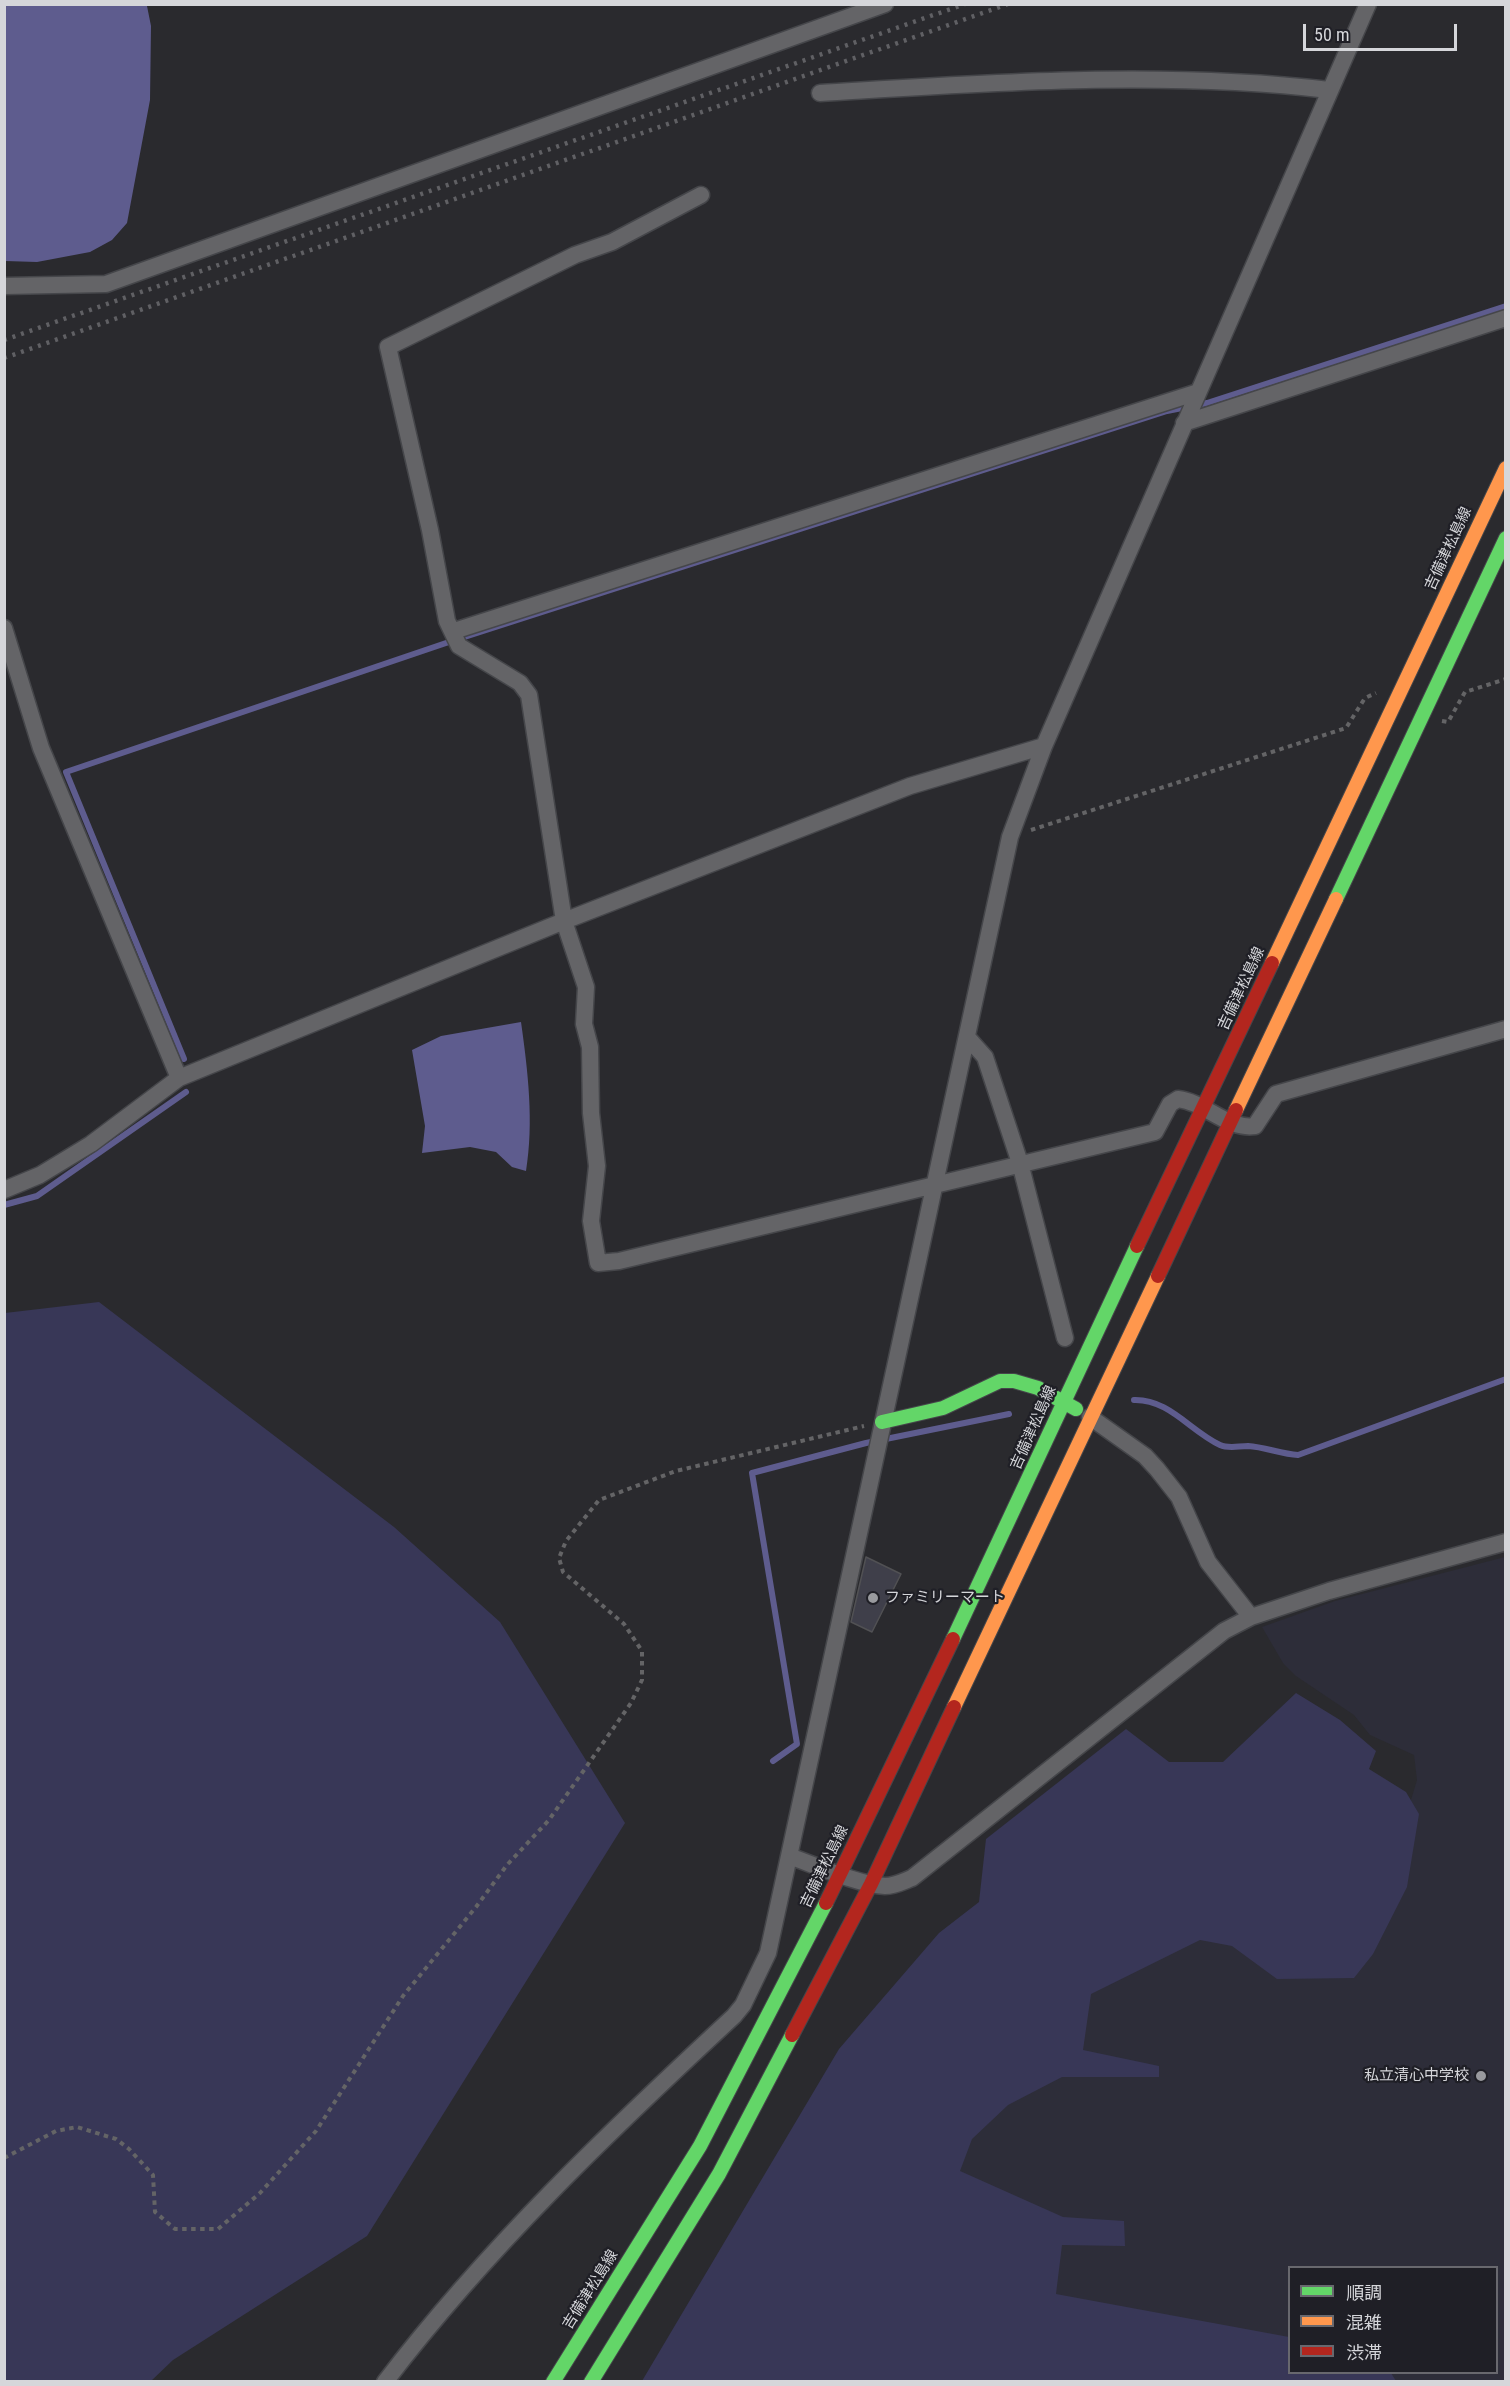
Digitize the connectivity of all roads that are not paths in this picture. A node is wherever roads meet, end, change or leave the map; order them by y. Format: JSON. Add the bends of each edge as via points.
{"nodes":[{"id":1,"x":1368,"y":4,"type":"edge"},
{"id":2,"x":878,"y":6,"type":"edge"},
{"id":3,"x":1329,"y":90,"type":"junction"},
{"id":4,"x":820,"y":93,"type":"dead end"},
{"id":5,"x":701,"y":195,"type":"dead end"},
{"id":6,"x":4,"y":286,"type":"edge"},
{"id":7,"x":1506,"y":318,"type":"edge"},
{"id":8,"x":1192,"y":406,"type":"junction"},
{"id":9,"x":1506,"y":468,"type":"edge"},
{"id":10,"x":1506,"y":538,"type":"edge"},
{"id":11,"x":4,"y":628,"type":"edge"},
{"id":12,"x":456,"y":637,"type":"junction"},
{"id":13,"x":11,"y":673,"type":"edge"},
{"id":14,"x":1044,"y":746,"type":"junction"},
{"id":15,"x":564,"y":921,"type":"junction"},
{"id":16,"x":1506,"y":1029,"type":"edge"},
{"id":17,"x":968,"y":1038,"type":"junction"},
{"id":18,"x":179,"y":1078,"type":"junction"},
{"id":19,"x":1204,"y":1107,"type":"junction"},
{"id":20,"x":1230,"y":1122,"type":"junction"},
{"id":21,"x":1020,"y":1163,"type":"junction"},
{"id":22,"x":934,"y":1187,"type":"junction"},
{"id":23,"x":4,"y":1190,"type":"edge"},
{"id":24,"x":1065,"y":1338,"type":"dead end"},
{"id":25,"x":1064,"y":1401,"type":"junction"},
{"id":26,"x":1090,"y":1417,"type":"junction"},
{"id":27,"x":880,"y":1433,"type":"junction"},
{"id":28,"x":1506,"y":1542,"type":"edge"},
{"id":29,"x":1251,"y":1617,"type":"junction"},
{"id":30,"x":789,"y":1856,"type":"junction"},
{"id":31,"x":841,"y":1873,"type":"junction"},
{"id":32,"x":871,"y":1884,"type":"junction"},
{"id":33,"x":385,"y":2382,"type":"edge"},
{"id":34,"x":553,"y":2382,"type":"edge"},
{"id":35,"x":591,"y":2382,"type":"edge"}],
"edges":[{"from":1,"to":3,"type":"street"},
{"from":2,"to":6,"type":"street","via":[[106,284]]},
{"from":3,"to":4,"type":"street","via":[[1190,80],[1021,81]]},
{"from":3,"to":8,"type":"street"},
{"from":5,"to":12,"type":"street","via":[[612,242],[575,255],[388,347],[447,621]]},
{"from":7,"to":8,"type":"street"},
{"from":8,"to":12,"type":"street"},
{"from":8,"to":14,"type":"street"},
{"from":9,"to":19,"type":"main road","name":"吉備津松島線"},
{"from":10,"to":20,"type":"main road"},
{"from":11,"to":13,"type":"street"},
{"from":12,"to":15,"type":"street","via":[[520,683],[529,695]]},
{"from":13,"to":18,"type":"street"},
{"from":14,"to":15,"type":"street","via":[[910,786]]},
{"from":14,"to":17,"type":"street","via":[[1010,837]]},
{"from":15,"to":18,"type":"street"},
{"from":15,"to":22,"type":"street","via":[[586,987],[584,1024],[590,1047],[597,1166],[591,1221],[598,1263]]},
{"from":16,"to":20,"type":"street","via":[[1276,1094],[1255,1126],[1246,1128]]},
{"from":17,"to":21,"type":"street","via":[[985,1057]]},
{"from":17,"to":22,"type":"street"},
{"from":18,"to":23,"type":"street","via":[[91,1144],[40,1175]]},
{"from":19,"to":20,"type":"street"},
{"from":19,"to":21,"type":"street","via":[[1178,1100],[1170,1104],[1155,1132]]},
{"from":19,"to":25,"type":"main road","name":"吉備津松島線"},
{"from":20,"to":26,"type":"main road"},
{"from":21,"to":22,"type":"street"},
{"from":21,"to":24,"type":"street"},
{"from":22,"to":27,"type":"street"},
{"from":25,"to":26,"type":"main road"},
{"from":25,"to":27,"type":"main road","via":[[1038,1388],[1000,1382]]},
{"from":25,"to":31,"type":"main road","name":"吉備津松島線"},
{"from":26,"to":29,"type":"street","via":[[1157,1469],[1179,1497],[1208,1562]]},
{"from":26,"to":32,"type":"main road"},
{"from":27,"to":30,"type":"street"},
{"from":28,"to":29,"type":"street"},
{"from":29,"to":32,"type":"street","via":[[1224,1630],[912,1878],[886,1886]]},
{"from":30,"to":31,"type":"street"},
{"from":30,"to":33,"type":"street","via":[[768,1953],[743,2005],[496,2247]]},
{"from":31,"to":32,"type":"street"},
{"from":31,"to":34,"type":"main road","name":"吉備津松島線","via":[[700,2146]]},
{"from":32,"to":35,"type":"main road","via":[[719,2174]]}]}
